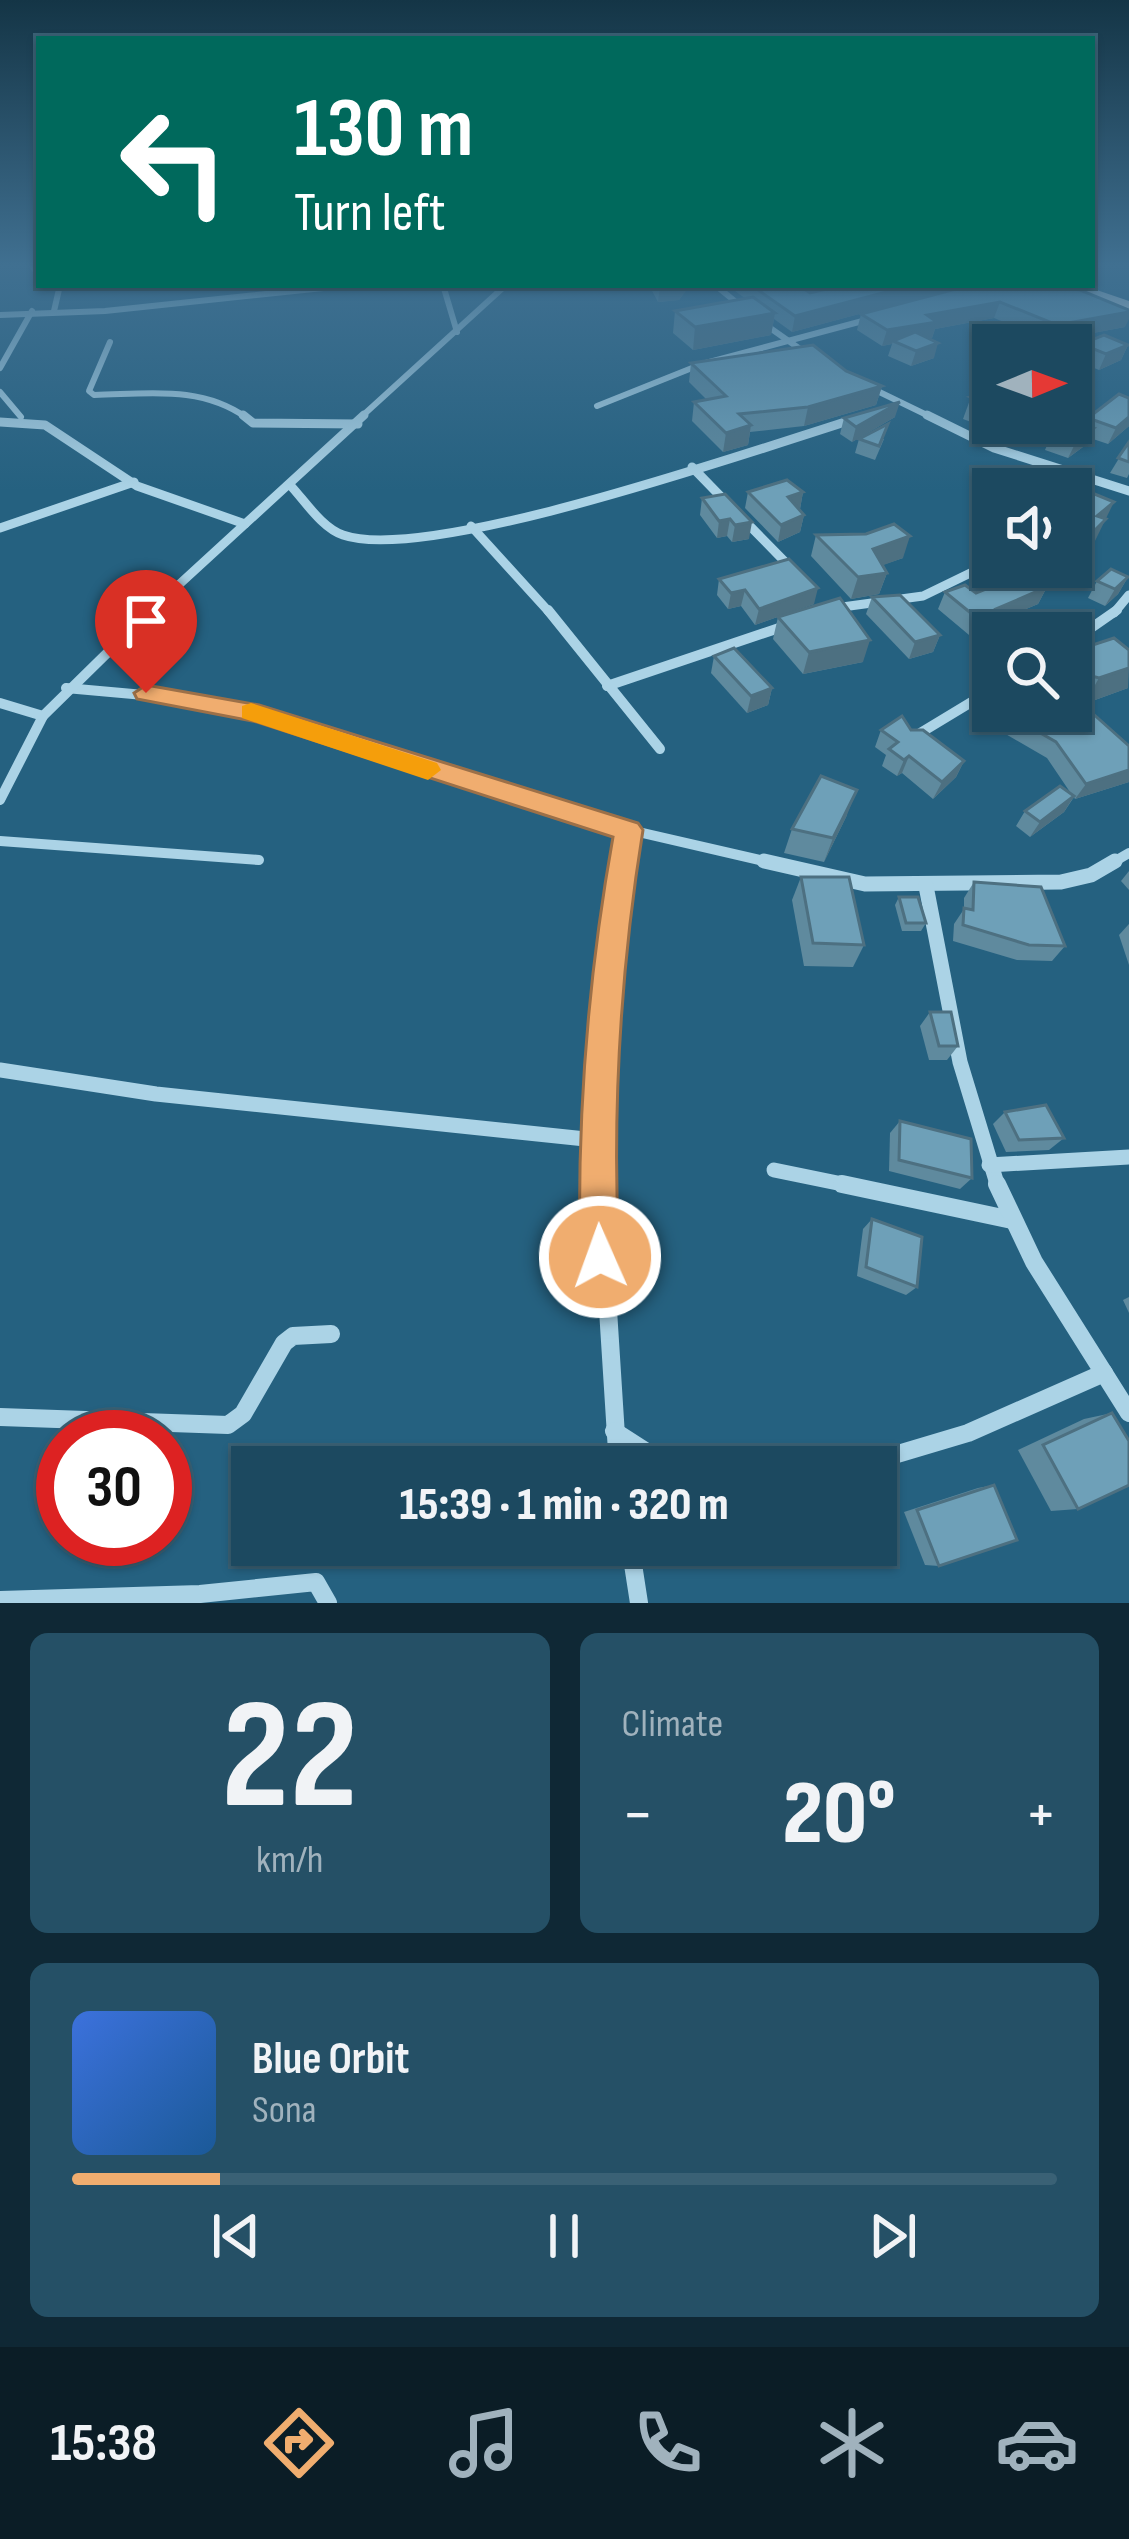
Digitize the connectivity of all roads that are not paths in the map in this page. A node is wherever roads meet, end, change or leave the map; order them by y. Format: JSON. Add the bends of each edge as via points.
{"nodes":[{"id":1,"x":15,"y":341,"type":"edge"},
{"id":2,"x":448,"y":341,"type":"edge"},
{"id":3,"x":786,"y":341,"type":"edge"},
{"id":4,"x":797,"y":341,"type":"edge"},
{"id":5,"x":110,"y":342,"type":"dead end"},
{"id":6,"x":789,"y":343,"type":"junction"},
{"id":7,"x":823,"y":362,"type":"edge"},
{"id":8,"x":0,"y":368,"type":"edge"},
{"id":9,"x":849,"y":376,"type":"edge"},
{"id":10,"x":0,"y":392,"type":"edge"},
{"id":11,"x":902,"y":405,"type":"junction"},
{"id":12,"x":597,"y":406,"type":"dead end"},
{"id":13,"x":21,"y":417,"type":"junction"},
{"id":14,"x":0,"y":422,"type":"edge"},
{"id":15,"x":359,"y":424,"type":"junction"},
{"id":16,"x":692,"y":467,"type":"junction"},
{"id":17,"x":1063,"y":468,"type":"edge"},
{"id":18,"x":1092,"y":477,"type":"edge"},
{"id":19,"x":134,"y":482,"type":"junction"},
{"id":20,"x":290,"y":485,"type":"junction"},
{"id":21,"x":1129,"y":490,"type":"edge"},
{"id":22,"x":244,"y":524,"type":"junction"},
{"id":23,"x":471,"y":526,"type":"junction"},
{"id":24,"x":0,"y":528,"type":"edge"},
{"id":25,"x":972,"y":572,"type":"edge"},
{"id":26,"x":800,"y":577,"type":"edge"},
{"id":27,"x":815,"y":593,"type":"edge"},
{"id":28,"x":1129,"y":595,"type":"edge"},
{"id":29,"x":1116,"y":610,"type":"junction"},
{"id":30,"x":819,"y":613,"type":"junction"},
{"id":31,"x":1129,"y":616,"type":"edge"},
{"id":32,"x":1092,"y":627,"type":"edge"},
{"id":33,"x":607,"y":686,"type":"junction"},
{"id":34,"x":66,"y":688,"type":"junction"},
{"id":35,"x":972,"y":702,"type":"edge"},
{"id":36,"x":0,"y":703,"type":"edge"},
{"id":37,"x":43,"y":716,"type":"junction"},
{"id":38,"x":910,"y":739,"type":"edge"},
{"id":39,"x":660,"y":749,"type":"dead end"},
{"id":40,"x":0,"y":800,"type":"edge"},
{"id":41,"x":628,"y":830,"type":"junction"},
{"id":42,"x":0,"y":841,"type":"edge"},
{"id":43,"x":1129,"y":853,"type":"edge"},
{"id":44,"x":259,"y":860,"type":"dead end"},
{"id":45,"x":926,"y":886,"type":"junction"},
{"id":46,"x":0,"y":1070,"type":"edge"},
{"id":47,"x":596,"y":1140,"type":"junction"},
{"id":48,"x":1129,"y":1157,"type":"edge"},
{"id":49,"x":988,"y":1165,"type":"junction"},
{"id":50,"x":774,"y":1170,"type":"dead end"},
{"id":51,"x":1012,"y":1220,"type":"junction"},
{"id":52,"x":331,"y":1334,"type":"dead end"},
{"id":53,"x":1104,"y":1373,"type":"junction"},
{"id":54,"x":1129,"y":1414,"type":"edge"},
{"id":55,"x":0,"y":1417,"type":"edge"},
{"id":56,"x":614,"y":1431,"type":"junction"},
{"id":57,"x":616,"y":1446,"type":"edge"},
{"id":58,"x":637,"y":1446,"type":"edge"},
{"id":59,"x":897,"y":1454,"type":"edge"},
{"id":60,"x":633,"y":1566,"type":"edge"},
{"id":61,"x":0,"y":1600,"type":"edge"},
{"id":62,"x":328,"y":1603,"type":"edge"},
{"id":63,"x":639,"y":1603,"type":"edge"}],
"edges":[{"from":1,"to":8,"type":"street"},
{"from":2,"to":15,"type":"street"},
{"from":3,"to":6,"type":"street"},
{"from":4,"to":6,"type":"street"},
{"from":5,"to":15,"type":"street","via":[[94,395],[197,394],[219,398],[253,422]]},
{"from":6,"to":7,"type":"street"},
{"from":6,"to":12,"type":"street","via":[[702,364]]},
{"from":9,"to":11,"type":"street"},
{"from":10,"to":13,"type":"street"},
{"from":11,"to":16,"type":"street"},
{"from":11,"to":17,"type":"street","via":[[994,448]]},
{"from":13,"to":14,"type":"street"},
{"from":13,"to":19,"type":"street","via":[[61,429]]},
{"from":15,"to":20,"type":"street"},
{"from":16,"to":23,"type":"street","via":[[561,509]]},
{"from":16,"to":26,"type":"street"},
{"from":18,"to":21,"type":"street"},
{"from":19,"to":22,"type":"street"},
{"from":19,"to":24,"type":"street"},
{"from":20,"to":22,"type":"street"},
{"from":20,"to":23,"type":"street","via":[[343,535]]},
{"from":22,"to":34,"type":"street"},
{"from":23,"to":33,"type":"street"},
{"from":25,"to":30,"type":"street","via":[[923,596]]},
{"from":27,"to":30,"type":"street"},
{"from":28,"to":29,"type":"street"},
{"from":29,"to":31,"type":"street"},
{"from":29,"to":32,"type":"street"},
{"from":30,"to":33,"type":"street"},
{"from":33,"to":39,"type":"street"},
{"from":34,"to":37,"type":"street"},
{"from":34,"to":41,"type":"street","via":[[212,701]]},
{"from":35,"to":38,"type":"street"},
{"from":36,"to":37,"type":"street"},
{"from":37,"to":40,"type":"street"},
{"from":41,"to":45,"type":"street","via":[[865,884]]},
{"from":41,"to":47,"type":"street"},
{"from":42,"to":44,"type":"street"},
{"from":43,"to":45,"type":"street","via":[[1061,882]]},
{"from":45,"to":49,"type":"street"},
{"from":46,"to":47,"type":"street"},
{"from":47,"to":56,"type":"street"},
{"from":48,"to":49,"type":"street"},
{"from":49,"to":51,"type":"street"},
{"from":50,"to":51,"type":"street"},
{"from":51,"to":53,"type":"street"},
{"from":52,"to":55,"type":"street","via":[[284,1342],[243,1414],[228,1425]]},
{"from":53,"to":54,"type":"street"},
{"from":53,"to":59,"type":"street","via":[[968,1433]]},
{"from":56,"to":57,"type":"street"},
{"from":56,"to":58,"type":"street"},
{"from":60,"to":63,"type":"street"},
{"from":61,"to":62,"type":"street","via":[[316,1582]]}]}
